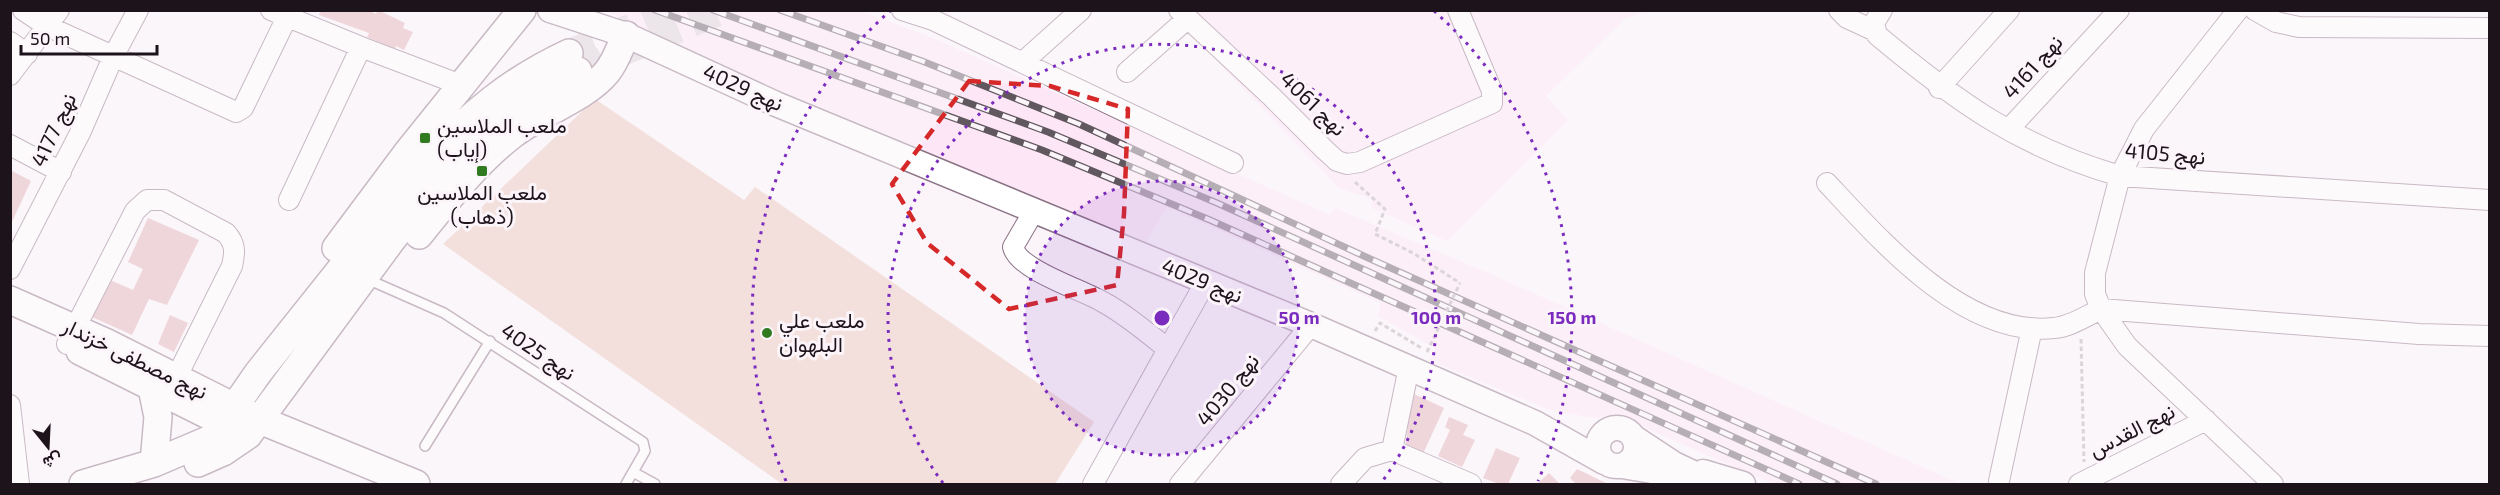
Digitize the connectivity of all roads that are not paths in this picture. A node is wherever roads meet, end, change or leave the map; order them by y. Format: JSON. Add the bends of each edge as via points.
{"nodes":[{"id":1,"x":23,"y":10,"type":"edge"},
{"id":2,"x":138,"y":10,"type":"edge"},
{"id":3,"x":522,"y":10,"type":"edge"},
{"id":4,"x":550,"y":10,"type":"edge"},
{"id":5,"x":902,"y":10,"type":"edge"},
{"id":6,"x":1081,"y":10,"type":"edge"},
{"id":7,"x":1458,"y":10,"type":"edge"},
{"id":8,"x":1839,"y":10,"type":"edge"},
{"id":9,"x":1882,"y":10,"type":"edge"},
{"id":10,"x":2009,"y":10,"type":"edge"},
{"id":11,"x":2119,"y":10,"type":"edge"},
{"id":12,"x":2255,"y":10,"type":"edge"},
{"id":13,"x":2473,"y":10,"type":"edge"},
{"id":14,"x":279,"y":14,"type":"edge"},
{"id":15,"x":1183,"y":14,"type":"edge"},
{"id":16,"x":938,"y":15,"type":"edge"},
{"id":17,"x":2225,"y":15,"type":"edge"},
{"id":18,"x":53,"y":18,"type":"edge"},
{"id":19,"x":2459,"y":27,"type":"junction"},
{"id":20,"x":2490,"y":28,"type":"edge"},
{"id":21,"x":1875,"y":32,"type":"junction"},
{"id":22,"x":626,"y":35,"type":"junction"},
{"id":23,"x":10,"y":42,"type":"edge"},
{"id":24,"x":362,"y":47,"type":"junction"},
{"id":25,"x":27,"y":54,"type":"junction"},
{"id":26,"x":114,"y":55,"type":"junction"},
{"id":27,"x":1023,"y":62,"type":"junction"},
{"id":28,"x":1126,"y":72,"type":"dead end"},
{"id":29,"x":10,"y":75,"type":"edge"},
{"id":30,"x":461,"y":86,"type":"junction"},
{"id":31,"x":1939,"y":88,"type":"junction"},
{"id":32,"x":2008,"y":130,"type":"junction"},
{"id":33,"x":10,"y":146,"type":"edge"},
{"id":34,"x":1233,"y":163,"type":"dead end"},
{"id":35,"x":60,"y":172,"type":"junction"},
{"id":36,"x":2120,"y":176,"type":"junction"},
{"id":37,"x":1827,"y":183,"type":"dead end"},
{"id":38,"x":289,"y":200,"type":"dead end"},
{"id":39,"x":2490,"y":200,"type":"edge"},
{"id":40,"x":1034,"y":211,"type":"junction"},
{"id":41,"x":10,"y":269,"type":"edge"},
{"id":42,"x":372,"y":281,"type":"junction"},
{"id":43,"x":1205,"y":283,"type":"junction"},
{"id":44,"x":10,"y":300,"type":"edge"},
{"id":45,"x":2101,"y":309,"type":"junction"},
{"id":46,"x":10,"y":318,"type":"edge"},
{"id":47,"x":1311,"y":324,"type":"junction"},
{"id":48,"x":2032,"y":328,"type":"junction"},
{"id":49,"x":2490,"y":336,"type":"edge"},
{"id":50,"x":70,"y":337,"type":"junction"},
{"id":51,"x":490,"y":341,"type":"junction"},
{"id":52,"x":280,"y":349,"type":"junction"},
{"id":53,"x":1167,"y":351,"type":"junction"},
{"id":54,"x":1409,"y":368,"type":"junction"},
{"id":55,"x":164,"y":383,"type":"junction"},
{"id":56,"x":10,"y":405,"type":"edge"},
{"id":57,"x":2206,"y":420,"type":"junction"},
{"id":58,"x":242,"y":422,"type":"junction"},
{"id":59,"x":1535,"y":423,"type":"junction"},
{"id":60,"x":1623,"y":433,"type":"junction"},
{"id":61,"x":425,"y":446,"type":"dead end"},
{"id":62,"x":1392,"y":450,"type":"junction"},
{"id":63,"x":1613,"y":464,"type":"junction"},
{"id":64,"x":633,"y":472,"type":"junction"},
{"id":65,"x":148,"y":474,"type":"edge"},
{"id":66,"x":1672,"y":476,"type":"edge"},
{"id":67,"x":1999,"y":481,"type":"dead end"},
{"id":68,"x":2082,"y":483,"type":"edge"},
{"id":69,"x":19,"y":484,"type":"edge"},
{"id":70,"x":83,"y":484,"type":"edge"},
{"id":71,"x":370,"y":484,"type":"edge"},
{"id":72,"x":416,"y":484,"type":"edge"},
{"id":73,"x":626,"y":484,"type":"edge"},
{"id":74,"x":655,"y":484,"type":"edge"},
{"id":75,"x":1093,"y":484,"type":"edge"},
{"id":76,"x":1180,"y":484,"type":"edge"},
{"id":77,"x":1341,"y":484,"type":"edge"},
{"id":78,"x":1472,"y":484,"type":"edge"},
{"id":79,"x":1716,"y":484,"type":"edge"},
{"id":80,"x":1743,"y":484,"type":"edge"},
{"id":81,"x":2272,"y":484,"type":"edge"}],
"edges":[{"from":1,"to":18,"type":"street"},
{"from":2,"to":26,"type":"street","name":"نهج 4177"},
{"from":3,"to":30,"type":"main road"},
{"from":4,"to":22,"type":"street","name":"نهج 4029"},
{"from":5,"to":16,"type":"street"},
{"from":6,"to":27,"type":"street"},
{"from":7,"to":15,"type":"street","name":"نهج 4061","via":[[1494,95],[1488,107],[1360,162],[1347,164],[1325,150]]},
{"from":8,"to":21,"type":"street","name":"نهج 4105"},
{"from":9,"to":21,"type":"street","via":[[1874,23]]},
{"from":10,"to":31,"type":"street"},
{"from":11,"to":32,"type":"street","name":"نهج 4161"},
{"from":12,"to":19,"type":"street","via":[[2276,22],[2299,27]]},
{"from":13,"to":19,"type":"street"},
{"from":14,"to":24,"type":"street"},
{"from":14,"to":26,"type":"street","via":[[241,111],[232,111]]},
{"from":15,"to":28,"type":"street"},
{"from":16,"to":27,"type":"street"},
{"from":17,"to":36,"type":"street","via":[[2144,129]]},
{"from":18,"to":25,"type":"street"},
{"from":18,"to":26,"type":"street"},
{"from":19,"to":20,"type":"street"},
{"from":21,"to":31,"type":"street","name":"نهج 4105"},
{"from":22,"to":40,"type":"street","name":"نهج 4029","via":[[776,104]]},
{"from":22,"to":42,"type":"main road","via":[[607,72],[592,86],[514,134],[480,163]]},
{"from":23,"to":25,"type":"street"},
{"from":24,"to":30,"type":"street"},
{"from":24,"to":38,"type":"street"},
{"from":25,"to":29,"type":"street"},
{"from":26,"to":35,"type":"street","name":"نهج 4177"},
{"from":27,"to":34,"type":"street"},
{"from":30,"to":52,"type":"main road","via":[[316,275]]},
{"from":31,"to":32,"type":"street","name":"نهج 4105"},
{"from":32,"to":36,"type":"street","name":"نهج 4105","via":[[2078,163]]},
{"from":33,"to":35,"type":"street"},
{"from":35,"to":41,"type":"street","name":"نهج 4177"},
{"from":36,"to":39,"type":"street","name":"نهج 4105"},
{"from":36,"to":45,"type":"street","via":[[2095,273],[2095,294]]},
{"from":37,"to":48,"type":"street","via":[[1889,250],[1968,309],[1983,317]]},
{"from":40,"to":43,"type":"street","name":"نهج 4029"},
{"from":40,"to":53,"type":"street","via":[[1013,247],[1019,258],[1103,301]]},
{"from":42,"to":51,"type":"lane","name":"نهج 4025","via":[[444,313]]},
{"from":42,"to":52,"type":"main road","via":[[444,173],[502,114],[574,62],[528,74],[496,95],[452,134]]},
{"from":42,"to":58,"type":"main road","via":[[281,389]]},
{"from":43,"to":47,"type":"street","name":"نهج 4029"},
{"from":43,"to":53,"type":"street"},
{"from":44,"to":50,"type":"main road","name":"نهج مصطفى خزندار"},
{"from":45,"to":48,"type":"street","via":[[2053,329]]},
{"from":45,"to":49,"type":"street","via":[[2408,334]]},
{"from":45,"to":57,"type":"street","via":[[2127,346]]},
{"from":46,"to":50,"type":"main road","name":"نهج مصطفى خزندار"},
{"from":47,"to":54,"type":"street","name":"نهج 4029"},
{"from":47,"to":76,"type":"street","name":"نهج 4030"},
{"from":48,"to":67,"type":"street"},
{"from":50,"to":55,"type":"main road","name":"نهج مصطفى خزندار"},
{"from":50,"to":55,"type":"street","via":[[135,211],[147,200],[164,200],[226,233],[235,253],[232,266]]},
{"from":51,"to":61,"type":"lane"},
{"from":51,"to":64,"type":"lane","name":"نهج 4025","via":[[643,442],[645,451]]},
{"from":52,"to":58,"type":"main road","via":[[258,373]]},
{"from":53,"to":75,"type":"street"},
{"from":54,"to":59,"type":"street","name":"نهج 4029"},
{"from":54,"to":62,"type":"street"},
{"from":55,"to":58,"type":"main road","name":"نهج مصطفى خزندار"},
{"from":55,"to":65,"type":"main road"},
{"from":56,"to":69,"type":"street"},
{"from":57,"to":68,"type":"street","name":"نهج القدس"},
{"from":57,"to":81,"type":"street"},
{"from":58,"to":65,"type":"main road","via":[[209,459]]},
{"from":58,"to":71,"type":"main road"},
{"from":58,"to":72,"type":"main road"},
{"from":59,"to":60,"type":"street"},
{"from":59,"to":63,"type":"street"},
{"from":60,"to":63,"type":"street","via":[[1635,453],[1632,459]]},
{"from":60,"to":63,"type":"street","via":[[1599,439],[1598,451]]},
{"from":60,"to":66,"type":"street"},
{"from":62,"to":77,"type":"street","via":[[1365,458]]},
{"from":62,"to":78,"type":"street"},
{"from":63,"to":66,"type":"street"},
{"from":64,"to":73,"type":"lane","name":"نهج 4025"},
{"from":64,"to":74,"type":"lane"},
{"from":65,"to":70,"type":"main road"},
{"from":66,"to":79,"type":"street"},
{"from":66,"to":80,"type":"street"}]}
